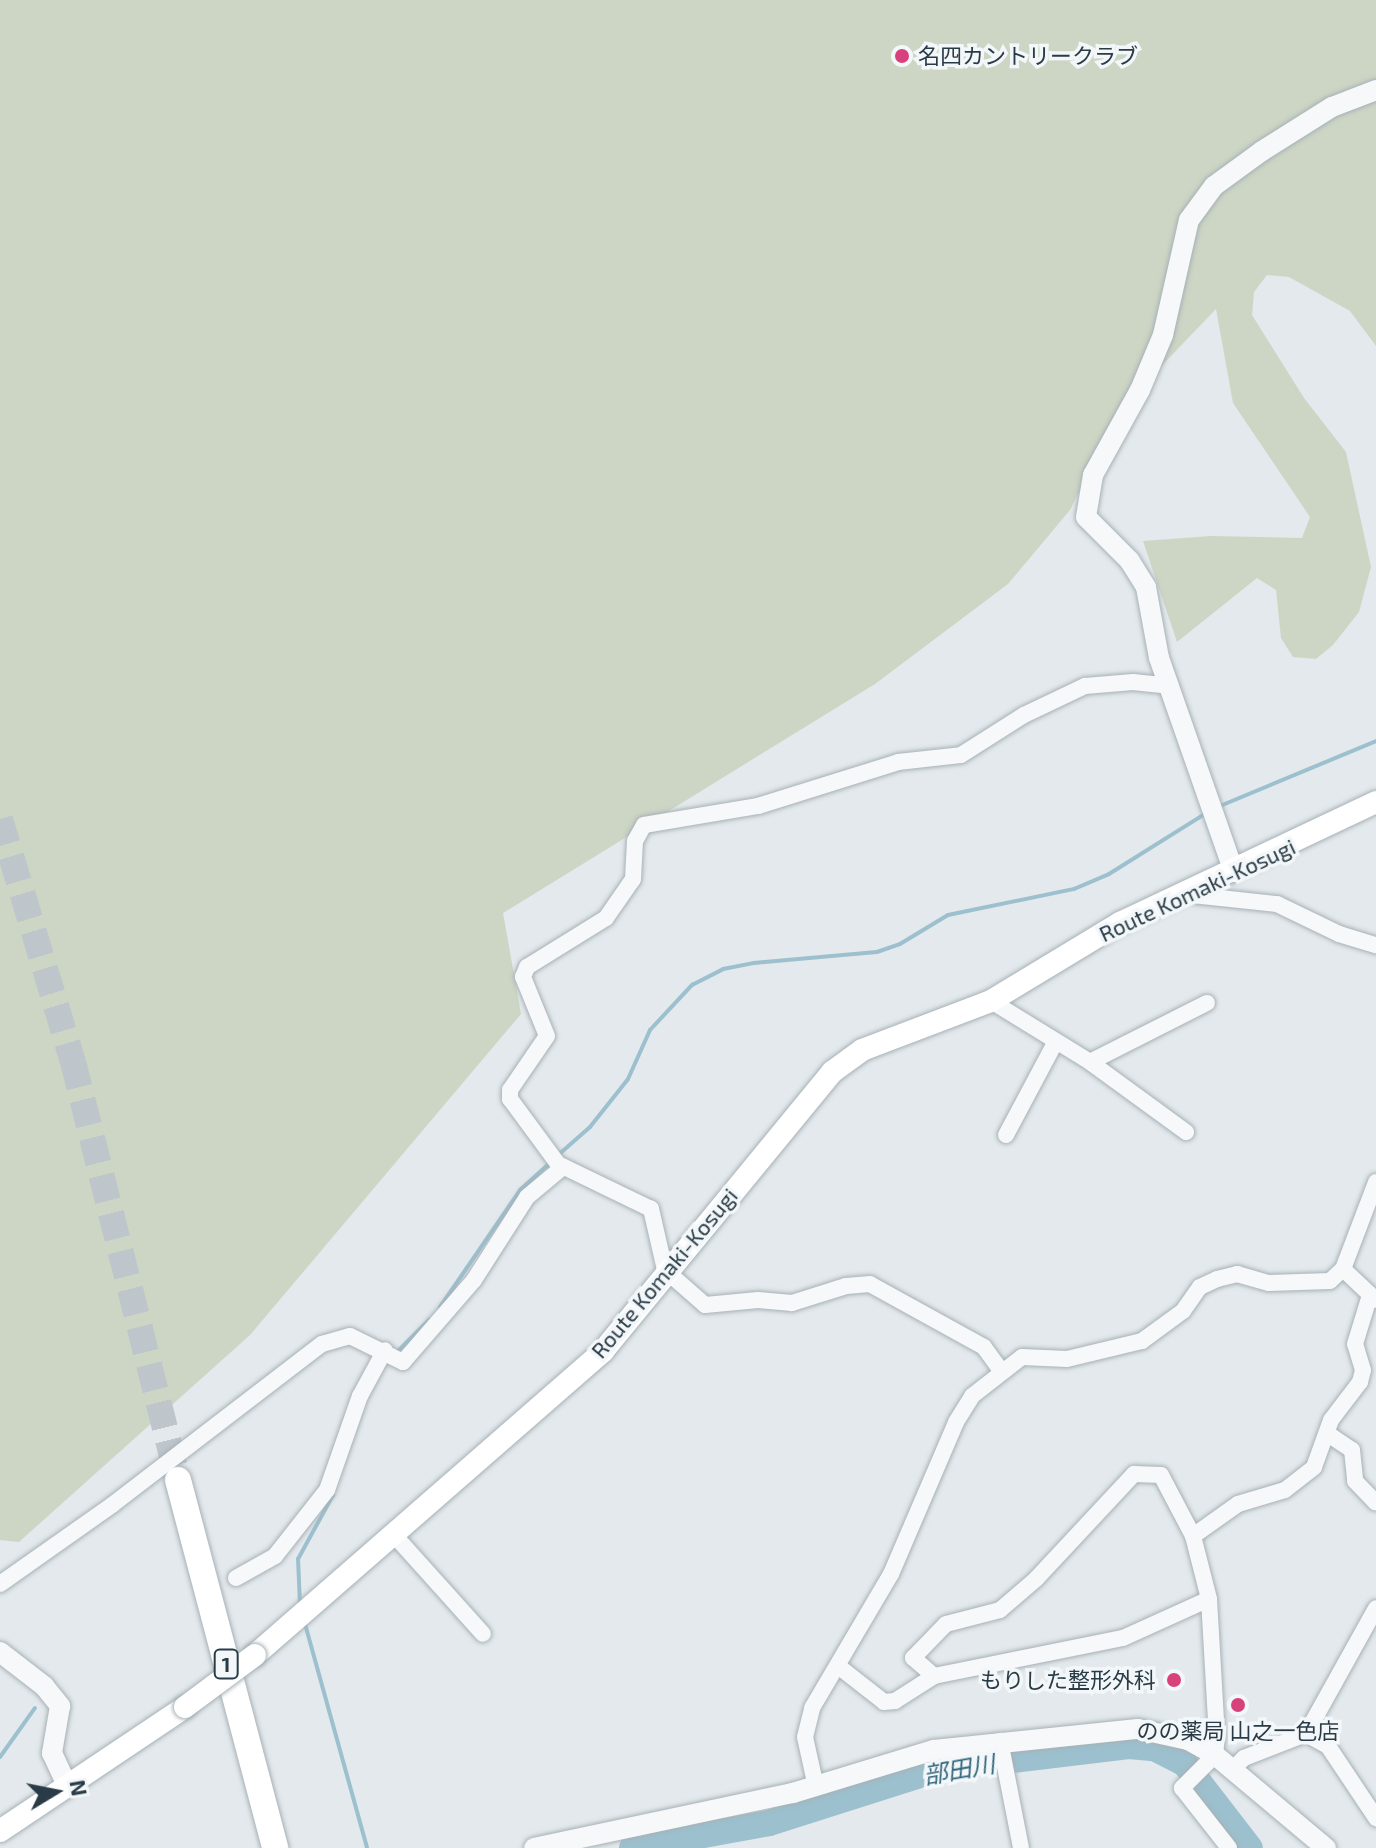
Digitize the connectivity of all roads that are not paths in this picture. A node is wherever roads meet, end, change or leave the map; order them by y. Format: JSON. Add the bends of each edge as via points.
{"nodes":[{"id":1,"x":1376,"y":90,"type":"edge"},
{"id":2,"x":1169,"y":686,"type":"junction"},
{"id":3,"x":1376,"y":802,"type":"edge"},
{"id":4,"x":1234,"y":872,"type":"junction"},
{"id":5,"x":1183,"y":894,"type":"junction"},
{"id":6,"x":1376,"y":945,"type":"edge"},
{"id":7,"x":991,"y":1001,"type":"junction"},
{"id":8,"x":1207,"y":1003,"type":"dead end"},
{"id":9,"x":1056,"y":1041,"type":"junction"},
{"id":10,"x":1090,"y":1062,"type":"junction"},
{"id":11,"x":1186,"y":1132,"type":"dead end"},
{"id":12,"x":1006,"y":1135,"type":"dead end"},
{"id":13,"x":557,"y":1162,"type":"junction"},
{"id":14,"x":1376,"y":1182,"type":"edge"},
{"id":15,"x":1343,"y":1269,"type":"junction"},
{"id":16,"x":665,"y":1270,"type":"junction"},
{"id":17,"x":1373,"y":1297,"type":"edge"},
{"id":18,"x":391,"y":1355,"type":"junction"},
{"id":19,"x":1002,"y":1372,"type":"junction"},
{"id":20,"x":1328,"y":1434,"type":"junction"},
{"id":21,"x":178,"y":1480,"type":"tunnel mouth"},
{"id":22,"x":1376,"y":1503,"type":"edge"},
{"id":23,"x":1193,"y":1536,"type":"junction"},
{"id":24,"x":396,"y":1537,"type":"junction"},
{"id":25,"x":236,"y":1578,"type":"dead end"},
{"id":26,"x":0,"y":1584,"type":"edge"},
{"id":27,"x":1209,"y":1599,"type":"junction"},
{"id":28,"x":1376,"y":1608,"type":"edge"},
{"id":29,"x":483,"y":1634,"type":"dead end"},
{"id":30,"x":0,"y":1652,"type":"edge"},
{"id":31,"x":838,"y":1666,"type":"junction"},
{"id":32,"x":934,"y":1676,"type":"junction"},
{"id":33,"x":1306,"y":1734,"type":"junction"},
{"id":34,"x":1000,"y":1746,"type":"junction"},
{"id":35,"x":1208,"y":1762,"type":"junction"},
{"id":36,"x":1233,"y":1769,"type":"junction"},
{"id":37,"x":68,"y":1787,"type":"junction"},
{"id":38,"x":816,"y":1787,"type":"junction"},
{"id":39,"x":1376,"y":1818,"type":"edge"},
{"id":40,"x":0,"y":1831,"type":"edge"},
{"id":41,"x":542,"y":1847,"type":"edge"},
{"id":42,"x":275,"y":1848,"type":"edge"},
{"id":43,"x":1021,"y":1848,"type":"edge"},
{"id":44,"x":1229,"y":1848,"type":"edge"},
{"id":45,"x":1326,"y":1848,"type":"edge"}],
"edges":[{"from":1,"to":2,"type":"street","via":[[1332,107],[1262,151],[1214,186],[1189,220],[1163,335],[1140,390],[1093,475],[1086,517],[1130,561],[1146,587]]},
{"from":2,"to":4,"type":"street"},
{"from":2,"to":13,"type":"street","via":[[1085,686],[1024,715],[961,755],[898,762],[758,806],[644,825],[635,841],[633,879],[606,918],[527,967],[523,977],[547,1036],[510,1090],[510,1099]]},
{"from":3,"to":4,"type":"main road","name":"Route Komaki-Kosugi"},
{"from":4,"to":5,"type":"main road","name":"Route Komaki-Kosugi"},
{"from":5,"to":6,"type":"street","via":[[1277,904]]},
{"from":5,"to":7,"type":"main road","name":"Route Komaki-Kosugi","via":[[1120,923]]},
{"from":7,"to":9,"type":"street"},
{"from":7,"to":16,"type":"main road","name":"Route Komaki-Kosugi","via":[[862,1050],[832,1072]]},
{"from":8,"to":10,"type":"street"},
{"from":9,"to":10,"type":"street"},
{"from":9,"to":12,"type":"street"},
{"from":10,"to":11,"type":"street"},
{"from":13,"to":16,"type":"street","via":[[651,1209]]},
{"from":13,"to":18,"type":"street","via":[[527,1197],[444,1320]]},
{"from":14,"to":15,"type":"street"},
{"from":15,"to":17,"type":"street"},
{"from":15,"to":19,"type":"street","via":[[1330,1281],[1297,1283],[1229,1275],[1200,1287],[1183,1311],[1130,1346],[1067,1359],[1022,1357]]},
{"from":16,"to":19,"type":"street","via":[[705,1305],[792,1303],[859,1283],[883,1288],[984,1347]]},
{"from":16,"to":24,"type":"main road","name":"Route Komaki-Kosugi","via":[[603,1351]]},
{"from":17,"to":20,"type":"street","via":[[1355,1344],[1363,1370],[1360,1382],[1336,1410]]},
{"from":18,"to":25,"type":"street","via":[[360,1396],[327,1490],[275,1556]]},
{"from":18,"to":26,"type":"street","via":[[350,1336],[322,1344]]},
{"from":19,"to":31,"type":"street","via":[[972,1396],[956,1422],[891,1574]]},
{"from":20,"to":22,"type":"street","via":[[1352,1450],[1355,1481]]},
{"from":20,"to":23,"type":"street","via":[[1318,1461],[1295,1483],[1238,1504]]},
{"from":21,"to":42,"type":"highway","number":"1"},
{"from":23,"to":27,"type":"street"},
{"from":23,"to":32,"type":"street","via":[[1166,1479],[1154,1472],[1134,1474],[1009,1603],[979,1619],[946,1624],[913,1658]]},
{"from":24,"to":29,"type":"street"},
{"from":24,"to":37,"type":"main road","name":"Route Komaki-Kosugi","bridge":true,"via":[[255,1655]]},
{"from":27,"to":32,"type":"street","via":[[1123,1638]]},
{"from":27,"to":35,"type":"street"},
{"from":28,"to":33,"type":"street"},
{"from":30,"to":37,"type":"street","via":[[49,1691],[61,1714],[52,1753]]},
{"from":31,"to":32,"type":"street","via":[[884,1702],[895,1701]]},
{"from":31,"to":38,"type":"street","via":[[805,1724]]},
{"from":33,"to":36,"type":"street","via":[[1244,1758]]},
{"from":33,"to":39,"type":"street","via":[[1328,1746]]},
{"from":34,"to":35,"type":"street","via":[[1138,1729],[1188,1740]]},
{"from":34,"to":38,"type":"street","via":[[934,1750]]},
{"from":34,"to":43,"type":"street"},
{"from":35,"to":36,"type":"street"},
{"from":35,"to":44,"type":"street","via":[[1182,1788]]},
{"from":36,"to":45,"type":"street"},
{"from":37,"to":40,"type":"main road","name":"Route Komaki-Kosugi"},
{"from":38,"to":41,"type":"street"}]}
